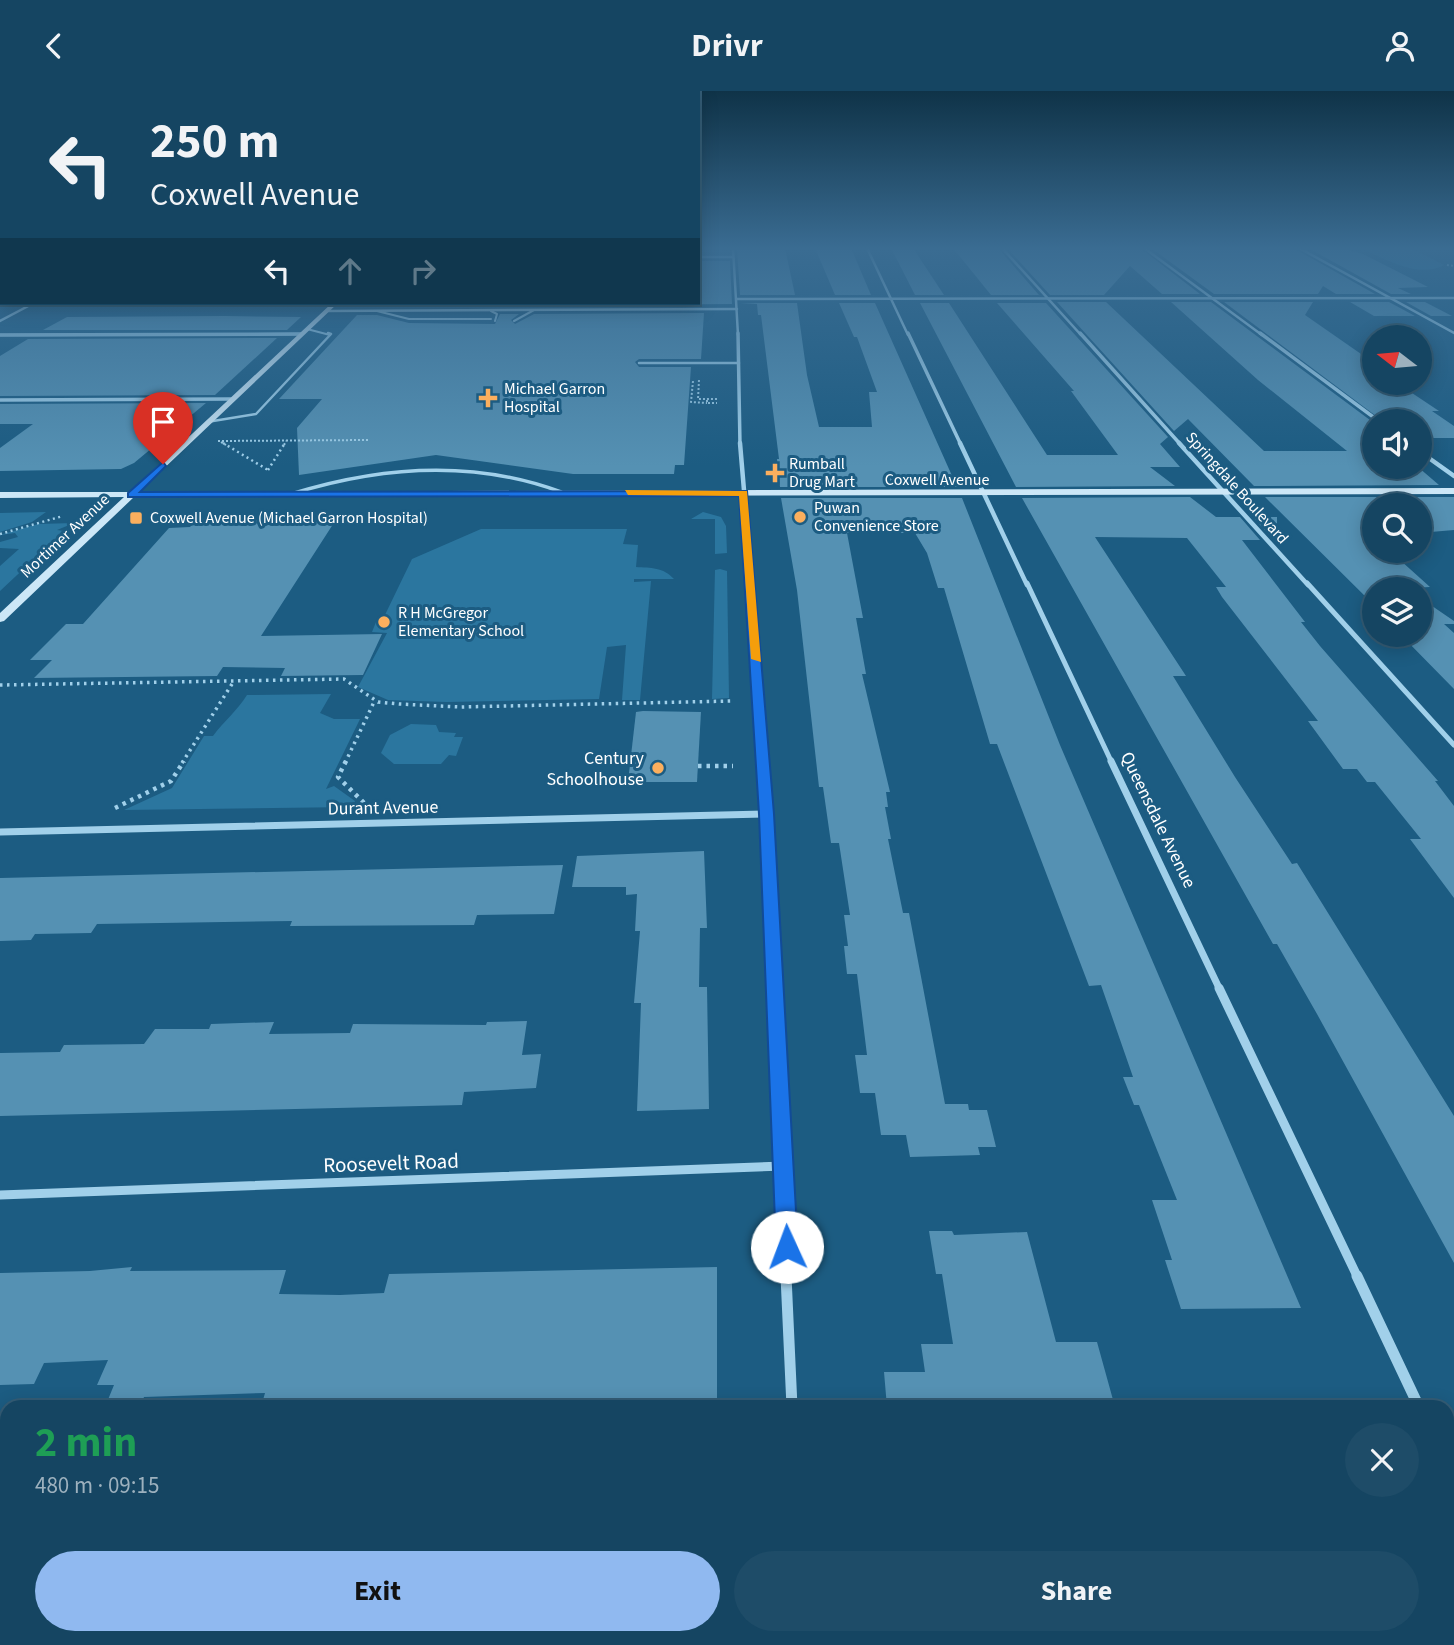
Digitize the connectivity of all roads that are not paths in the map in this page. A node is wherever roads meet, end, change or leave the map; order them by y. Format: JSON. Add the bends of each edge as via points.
{"nodes":[{"id":1,"x":316,"y":321,"type":"edge"},
{"id":2,"x":737,"y":321,"type":"edge"},
{"id":3,"x":901,"y":321,"type":"edge"},
{"id":4,"x":1068,"y":321,"type":"edge"},
{"id":5,"x":1243,"y":321,"type":"edge"},
{"id":6,"x":1431,"y":321,"type":"edge"},
{"id":7,"x":304,"y":331,"type":"junction"},
{"id":8,"x":1454,"y":333,"type":"edge"},
{"id":9,"x":0,"y":335,"type":"edge"},
{"id":10,"x":639,"y":363,"type":"dead end"},
{"id":11,"x":739,"y":363,"type":"junction"},
{"id":12,"x":231,"y":399,"type":"junction"},
{"id":13,"x":0,"y":400,"type":"edge"},
{"id":14,"x":1362,"y":409,"type":"edge"},
{"id":15,"x":207,"y":422,"type":"junction"},
{"id":16,"x":1432,"y":460,"type":"edge"},
{"id":17,"x":1454,"y":476,"type":"edge"},
{"id":18,"x":1454,"y":491,"type":"edge"},
{"id":19,"x":561,"y":492,"type":"junction"},
{"id":20,"x":291,"y":493,"type":"junction"},
{"id":21,"x":744,"y":493,"type":"junction"},
{"id":22,"x":984,"y":493,"type":"junction"},
{"id":23,"x":1225,"y":493,"type":"junction"},
{"id":24,"x":0,"y":495,"type":"edge"},
{"id":25,"x":132,"y":495,"type":"junction"},
{"id":26,"x":0,"y":619,"type":"edge"},
{"id":27,"x":1454,"y":745,"type":"edge"},
{"id":28,"x":767,"y":814,"type":"junction"},
{"id":29,"x":0,"y":832,"type":"edge"},
{"id":30,"x":784,"y":1167,"type":"junction"},
{"id":31,"x":0,"y":1195,"type":"edge"},
{"id":32,"x":792,"y":1400,"type":"edge"},
{"id":33,"x":1416,"y":1400,"type":"edge"}],
"edges":[{"from":1,"to":7,"type":"main road","name":"Mortimer Avenue"},
{"from":2,"to":11,"type":"street"},
{"from":3,"to":22,"type":"street","name":"Queensdale Avenue"},
{"from":4,"to":23,"type":"street","name":"Springdale Boulevard"},
{"from":5,"to":14,"type":"street"},
{"from":6,"to":8,"type":"street"},
{"from":7,"to":9,"type":"street"},
{"from":7,"to":12,"type":"main road","name":"Mortimer Avenue"},
{"from":7,"to":15,"type":"lane","via":[[331,334],[268,404],[246,417]]},
{"from":10,"to":11,"type":"lane"},
{"from":11,"to":21,"type":"street"},
{"from":12,"to":13,"type":"street"},
{"from":12,"to":15,"type":"main road","name":"Mortimer Avenue"},
{"from":15,"to":25,"type":"main road","name":"Mortimer Avenue"},
{"from":16,"to":17,"type":"street"},
{"from":18,"to":23,"type":"main road","name":"Coxwell Avenue"},
{"from":19,"to":20,"type":"main road","name":"Coxwell Avenue"},
{"from":19,"to":20,"type":"lane","via":[[539,482],[439,468],[354,476]]},
{"from":19,"to":21,"type":"main road","name":"Coxwell Avenue"},
{"from":20,"to":25,"type":"main road","name":"Coxwell Avenue"},
{"from":21,"to":22,"type":"main road","name":"Coxwell Avenue"},
{"from":21,"to":28,"type":"street"},
{"from":22,"to":23,"type":"main road","name":"Coxwell Avenue"},
{"from":22,"to":33,"type":"street","name":"Queensdale Avenue"},
{"from":23,"to":27,"type":"street","name":"Springdale Boulevard"},
{"from":24,"to":25,"type":"main road","name":"Coxwell Avenue"},
{"from":25,"to":26,"type":"main road","name":"Mortimer Avenue"},
{"from":28,"to":29,"type":"street","name":"Durant Avenue"},
{"from":28,"to":30,"type":"street"},
{"from":30,"to":31,"type":"street","name":"Roosevelt Road"},
{"from":30,"to":32,"type":"street"}]}
